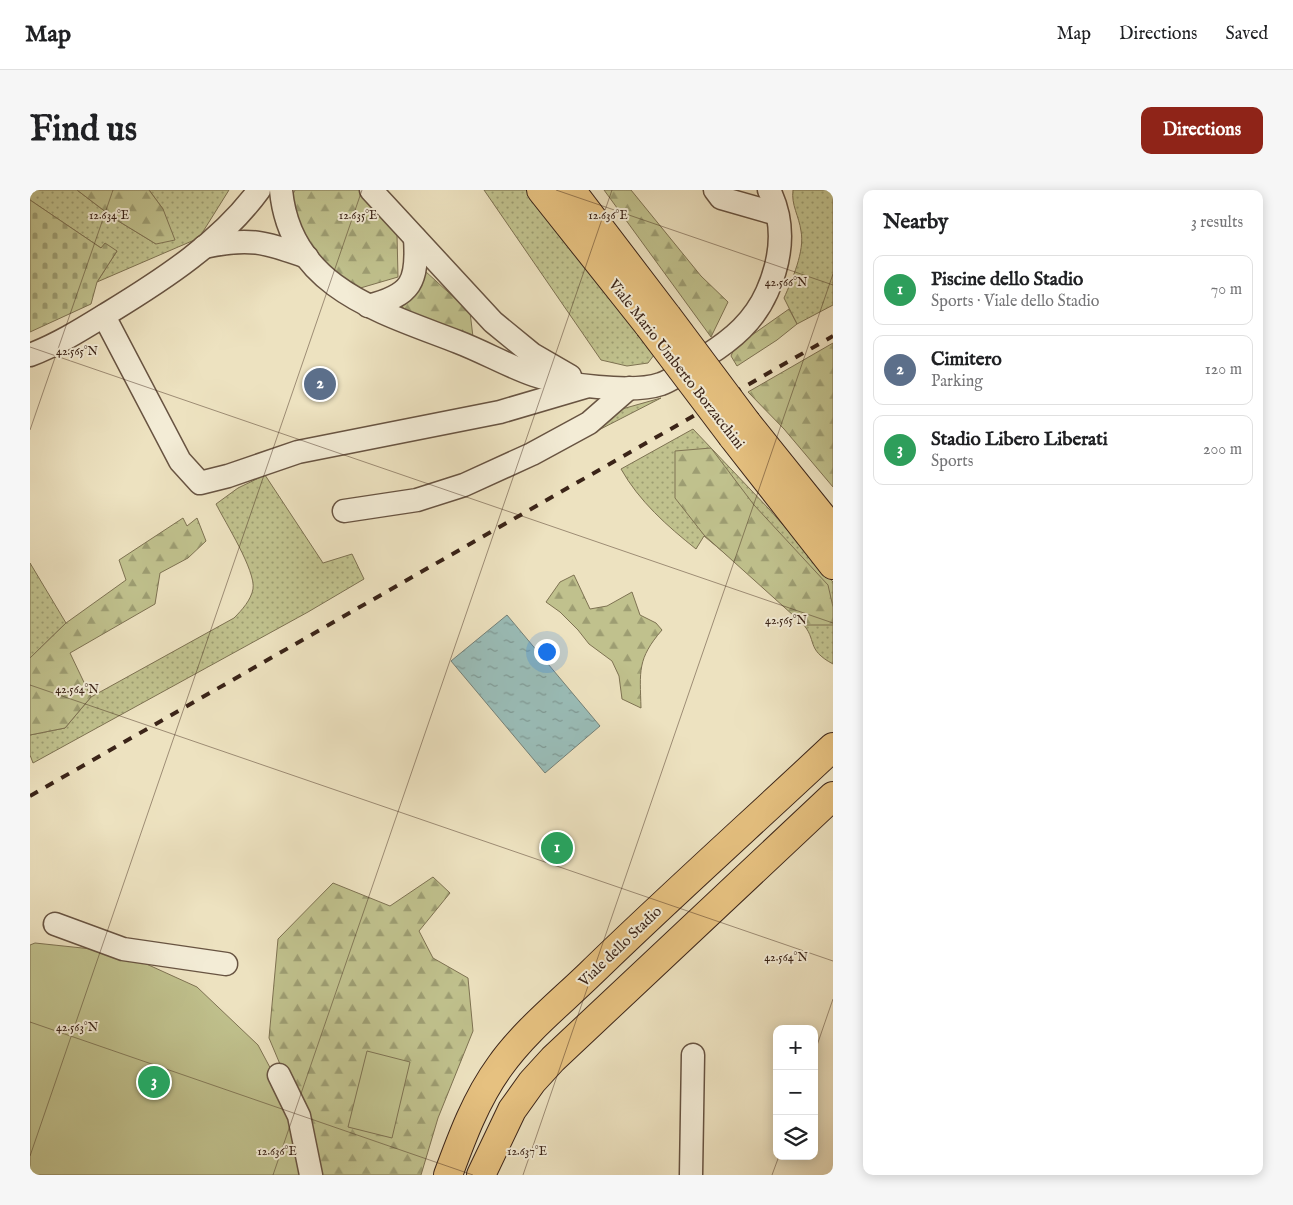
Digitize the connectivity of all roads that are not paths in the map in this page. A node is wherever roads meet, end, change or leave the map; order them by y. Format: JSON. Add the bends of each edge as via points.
{"nodes":[{"id":1,"x":259,"y":190,"type":"edge"},
{"id":2,"x":282,"y":190,"type":"edge"},
{"id":3,"x":371,"y":190,"type":"edge"},
{"id":4,"x":541,"y":190,"type":"edge"},
{"id":5,"x":571,"y":190,"type":"edge"},
{"id":6,"x":715,"y":190,"type":"edge"},
{"id":7,"x":769,"y":190,"type":"edge"},
{"id":8,"x":777,"y":214,"type":"junction"},
{"id":9,"x":415,"y":238,"type":"junction"},
{"id":10,"x":204,"y":247,"type":"junction"},
{"id":11,"x":307,"y":258,"type":"junction"},
{"id":12,"x":368,"y":306,"type":"junction"},
{"id":13,"x":104,"y":316,"type":"junction"},
{"id":14,"x":658,"y":321,"type":"junction"},
{"id":15,"x":30,"y":355,"type":"edge"},
{"id":16,"x":588,"y":386,"type":"junction"},
{"id":17,"x":629,"y":388,"type":"junction"},
{"id":18,"x":344,"y":511,"type":"dead end"},
{"id":19,"x":823,"y":534,"type":"edge"},
{"id":20,"x":833,"y":565,"type":"edge"},
{"id":21,"x":833,"y":748,"type":"edge"},
{"id":22,"x":833,"y":796,"type":"edge"},
{"id":23,"x":55,"y":924,"type":"dead end"},
{"id":24,"x":226,"y":964,"type":"dead end"},
{"id":25,"x":693,"y":1055,"type":"dead end"},
{"id":26,"x":279,"y":1076,"type":"dead end"},
{"id":27,"x":488,"y":1168,"type":"edge"},
{"id":28,"x":311,"y":1175,"type":"edge"},
{"id":29,"x":448,"y":1175,"type":"edge"},
{"id":30,"x":691,"y":1175,"type":"edge"}],
"edges":[{"from":1,"to":10,"type":"street"},
{"from":2,"to":11,"type":"street","via":[[293,235]]},
{"from":3,"to":9,"type":"street"},
{"from":4,"to":14,"type":"main road","name":"Viale Mario Umberto Borzacchini"},
{"from":5,"to":14,"type":"main road","name":"Viale Mario Umberto Borzacchini"},
{"from":6,"to":8,"type":"street","via":[[721,198]]},
{"from":7,"to":8,"type":"street"},
{"from":8,"to":17,"type":"street","via":[[781,240],[778,265],[760,307],[743,330],[666,381]]},
{"from":9,"to":12,"type":"street","via":[[416,262],[411,282],[402,294]]},
{"from":9,"to":16,"type":"street","via":[[492,322],[532,354]]},
{"from":10,"to":11,"type":"street","via":[[232,240],[257,240]]},
{"from":10,"to":13,"type":"street","via":[[154,285]]},
{"from":11,"to":12,"type":"street","via":[[334,287]]},
{"from":12,"to":16,"type":"street","via":[[536,376]]},
{"from":13,"to":15,"type":"street","via":[[58,344]]},
{"from":13,"to":16,"type":"street","via":[[180,461],[200,483],[298,452],[500,412]]},
{"from":14,"to":19,"type":"main road","name":"Viale Mario Umberto Borzacchini","bridge":true,"via":[[739,430]]},
{"from":16,"to":17,"type":"street"},
{"from":17,"to":18,"type":"street","via":[[589,422],[532,454],[464,486],[417,500]]},
{"from":19,"to":20,"type":"main road","name":"Viale Mario Umberto Borzacchini"},
{"from":21,"to":29,"type":"main road","name":"Viale dello Stadio","via":[[629,936],[500,1065],[463,1134]]},
{"from":22,"to":27,"type":"main road","via":[[553,1059],[512,1110]]},
{"from":23,"to":24,"type":"street","via":[[123,949]]},
{"from":25,"to":30,"type":"street"},
{"from":26,"to":28,"type":"street","via":[[299,1116]]}]}
